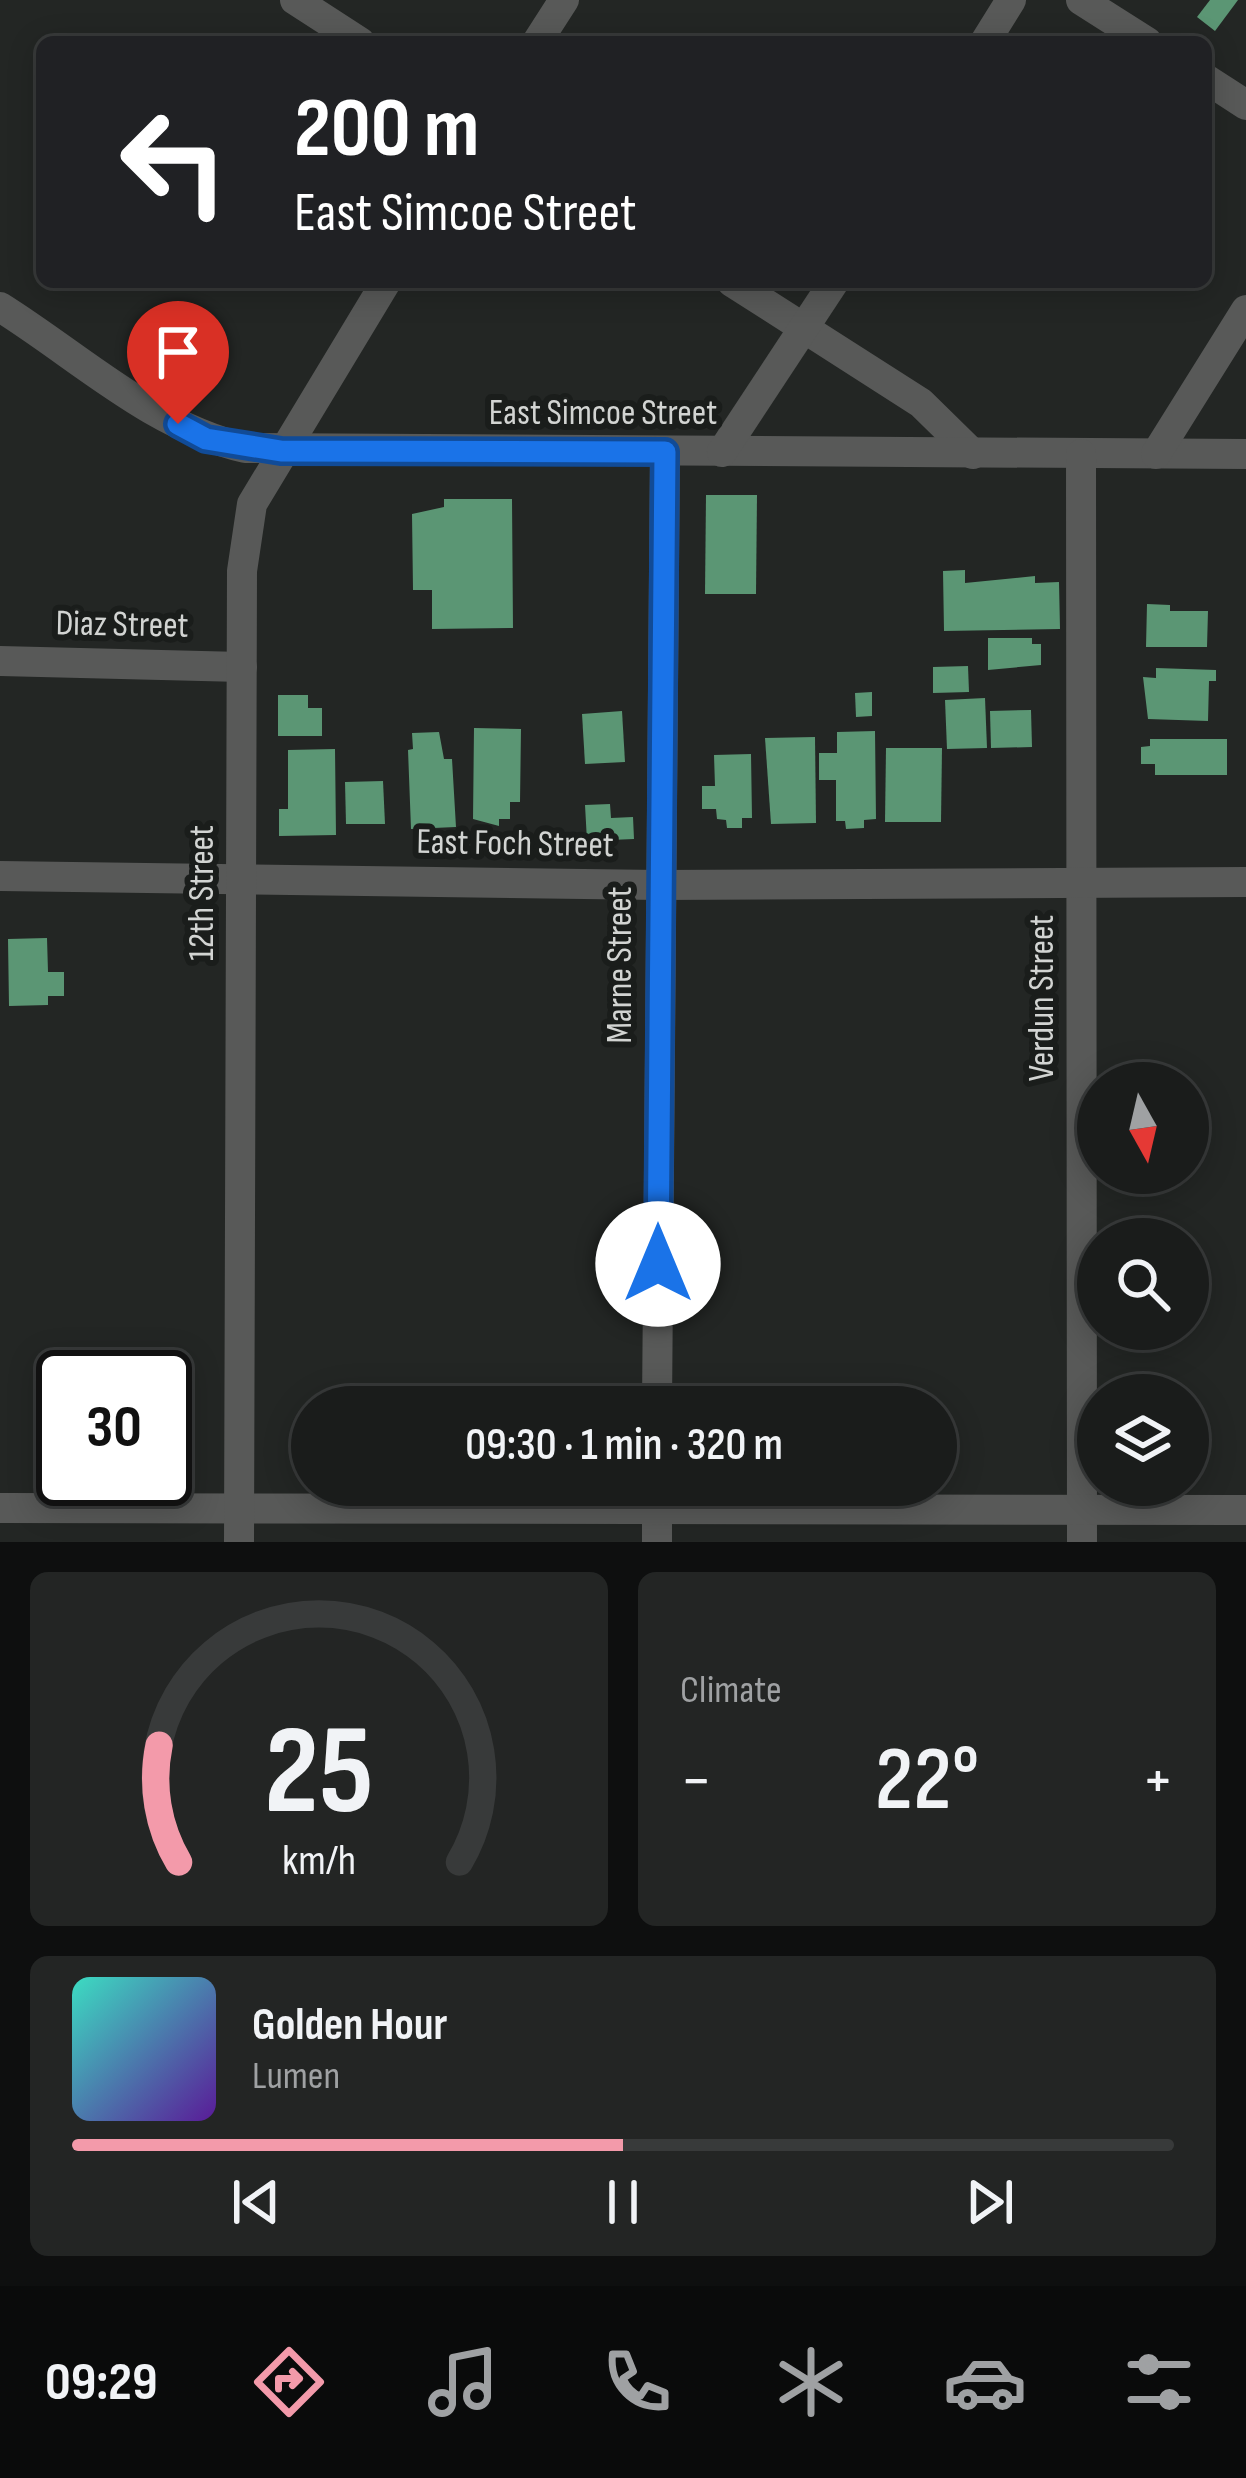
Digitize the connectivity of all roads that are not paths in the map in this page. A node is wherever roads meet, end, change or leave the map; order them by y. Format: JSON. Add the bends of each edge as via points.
{"nodes":[{"id":1,"x":295,"y":0,"type":"edge"},
{"id":2,"x":564,"y":0,"type":"edge"},
{"id":3,"x":1011,"y":0,"type":"edge"},
{"id":4,"x":1081,"y":0,"type":"edge"},
{"id":5,"x":351,"y":36,"type":"edge"},
{"id":6,"x":541,"y":36,"type":"edge"},
{"id":7,"x":989,"y":36,"type":"edge"},
{"id":8,"x":1138,"y":36,"type":"edge"},
{"id":9,"x":1212,"y":84,"type":"edge"},
{"id":10,"x":1246,"y":105,"type":"edge"},
{"id":11,"x":382,"y":288,"type":"edge"},
{"id":12,"x":741,"y":288,"type":"edge"},
{"id":13,"x":830,"y":288,"type":"edge"},
{"id":14,"x":0,"y":307,"type":"edge"},
{"id":15,"x":1246,"y":310,"type":"edge"},
{"id":16,"x":804,"y":328,"type":"junction"},
{"id":17,"x":281,"y":451,"type":"junction"},
{"id":18,"x":665,"y":452,"type":"junction"},
{"id":19,"x":722,"y":452,"type":"junction"},
{"id":20,"x":973,"y":454,"type":"junction"},
{"id":21,"x":1081,"y":454,"type":"junction"},
{"id":22,"x":1156,"y":454,"type":"junction"},
{"id":23,"x":1246,"y":454,"type":"edge"},
{"id":24,"x":0,"y":661,"type":"edge"},
{"id":25,"x":242,"y":667,"type":"junction"},
{"id":26,"x":0,"y":876,"type":"edge"},
{"id":27,"x":240,"y":880,"type":"junction"},
{"id":28,"x":1081,"y":882,"type":"junction"},
{"id":29,"x":1246,"y":883,"type":"edge"},
{"id":30,"x":659,"y":885,"type":"junction"},
{"id":31,"x":657,"y":1386,"type":"edge"},
{"id":32,"x":957,"y":1505,"type":"edge"},
{"id":33,"x":315,"y":1506,"type":"edge"},
{"id":34,"x":657,"y":1506,"type":"edge"},
{"id":35,"x":0,"y":1508,"type":"edge"},
{"id":36,"x":239,"y":1508,"type":"junction"},
{"id":37,"x":1082,"y":1508,"type":"junction"},
{"id":38,"x":1246,"y":1510,"type":"edge"},
{"id":39,"x":239,"y":1542,"type":"edge"},
{"id":40,"x":657,"y":1542,"type":"edge"},
{"id":41,"x":1082,"y":1542,"type":"edge"}],
"edges":[{"from":1,"to":5,"type":"street"},
{"from":2,"to":6,"type":"street"},
{"from":3,"to":7,"type":"street"},
{"from":4,"to":8,"type":"street"},
{"from":9,"to":10,"type":"street"},
{"from":11,"to":17,"type":"street","name":"12th Street"},
{"from":12,"to":16,"type":"street"},
{"from":13,"to":16,"type":"street"},
{"from":14,"to":17,"type":"street","name":"East Simcoe Street","via":[[187,430]]},
{"from":15,"to":22,"type":"street"},
{"from":16,"to":19,"type":"street"},
{"from":16,"to":20,"type":"street","via":[[921,403]]},
{"from":17,"to":18,"type":"street","name":"East Simcoe Street"},
{"from":17,"to":25,"type":"street","name":"12th Street","via":[[247,523]]},
{"from":18,"to":19,"type":"street","name":"East Simcoe Street"},
{"from":18,"to":30,"type":"street","name":"Marne Street"},
{"from":19,"to":20,"type":"street","name":"East Simcoe Street"},
{"from":20,"to":21,"type":"street","name":"East Simcoe Street"},
{"from":21,"to":22,"type":"street","name":"East Simcoe Street"},
{"from":21,"to":28,"type":"street","name":"Verdun Street"},
{"from":22,"to":23,"type":"street","name":"East Simcoe Street"},
{"from":24,"to":25,"type":"street","name":"Diaz Street"},
{"from":25,"to":27,"type":"street","name":"12th Street"},
{"from":26,"to":27,"type":"street","name":"East Foch Street"},
{"from":27,"to":30,"type":"street","name":"East Foch Street"},
{"from":27,"to":36,"type":"street","name":"12th Street"},
{"from":28,"to":29,"type":"street","name":"East Foch Street"},
{"from":28,"to":30,"type":"street","name":"East Foch Street"},
{"from":28,"to":37,"type":"street","name":"Verdun Street"},
{"from":30,"to":31,"type":"street","name":"Marne Street"},
{"from":32,"to":37,"type":"street"},
{"from":33,"to":36,"type":"street"},
{"from":34,"to":40,"type":"street"},
{"from":35,"to":36,"type":"street"},
{"from":36,"to":39,"type":"street","name":"12th Street"},
{"from":37,"to":38,"type":"street"},
{"from":37,"to":41,"type":"street","name":"Verdun Street"}]}
